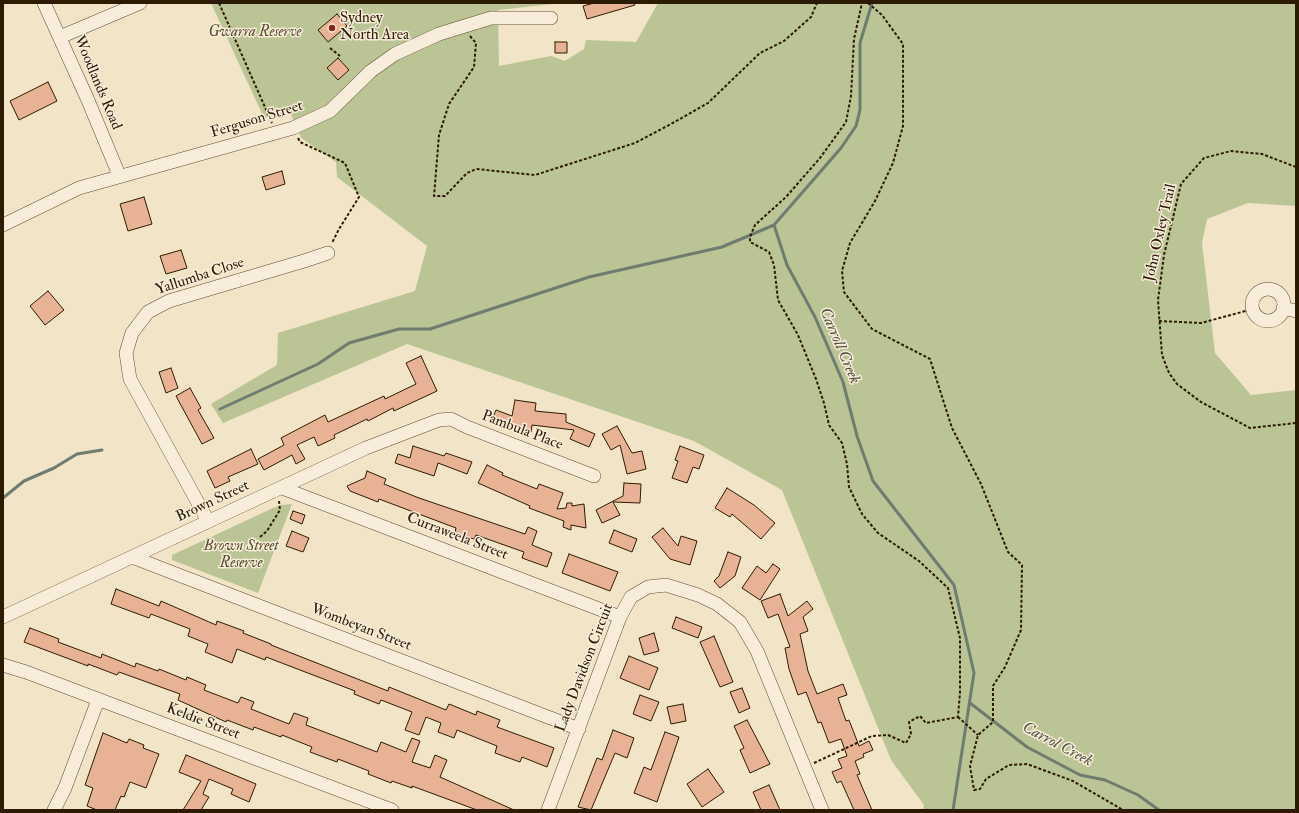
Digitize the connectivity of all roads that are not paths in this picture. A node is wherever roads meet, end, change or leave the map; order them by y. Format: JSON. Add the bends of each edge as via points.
{"nodes":[{"id":1,"x":44,"y":3,"type":"edge"},
{"id":2,"x":140,"y":3,"type":"edge"},
{"id":3,"x":551,"y":18,"type":"dead end"},
{"id":4,"x":60,"y":37,"type":"junction"},
{"id":5,"x":117,"y":177,"type":"junction"},
{"id":6,"x":3,"y":225,"type":"edge"},
{"id":7,"x":328,"y":252,"type":"road end"},
{"id":8,"x":1290,"y":309,"type":"edge"},
{"id":9,"x":439,"y":420,"type":"joint"},
{"id":10,"x":594,"y":476,"type":"dead end"},
{"id":11,"x":280,"y":489,"type":"junction"},
{"id":12,"x":208,"y":522,"type":"junction"},
{"id":13,"x":132,"y":557,"type":"junction"},
{"id":14,"x":3,"y":617,"type":"edge"},
{"id":15,"x":620,"y":617,"type":"junction"},
{"id":16,"x":3,"y":665,"type":"edge"},
{"id":17,"x":98,"y":700,"type":"junction"},
{"id":18,"x":578,"y":728,"type":"junction"},
{"id":19,"x":65,"y":788,"type":"junction"},
{"id":20,"x":54,"y":810,"type":"edge"},
{"id":21,"x":63,"y":810,"type":"edge"},
{"id":22,"x":392,"y":810,"type":"edge"},
{"id":23,"x":548,"y":810,"type":"edge"},
{"id":24,"x":822,"y":810,"type":"edge"}],
"edges":[{"from":1,"to":4,"type":"street","name":"Woodlands Road"},
{"from":2,"to":4,"type":"street"},
{"from":3,"to":5,"type":"street","name":"Ferguson Street","via":[[491,18],[439,34],[395,54],[371,71],[330,111],[287,130]]},
{"from":4,"to":5,"type":"street","name":"Woodlands Road","via":[[117,170]]},
{"from":5,"to":6,"type":"street","name":"Ferguson Street","via":[[79,188]]},
{"from":7,"to":12,"type":"street","name":"Yallumba Close","via":[[169,301],[148,312],[132,333],[126,353],[130,379]]},
{"from":8,"to":8,"type":"street","via":[[1278,293],[1269,290],[1260,292],[1252,305],[1258,318],[1268,321]]},
{"from":9,"to":10,"type":"street","name":"Pambula Place","via":[[451,419]]},
{"from":9,"to":11,"type":"street","name":"Brown Street","via":[[366,448]]},
{"from":11,"to":12,"type":"street","name":"Brown Street"},
{"from":11,"to":15,"type":"street","name":"Curraweela Street"},
{"from":12,"to":13,"type":"street","name":"Brown Street"},
{"from":13,"to":14,"type":"street","name":"Brown Street"},
{"from":13,"to":18,"type":"street","name":"Wombeyan Street"},
{"from":15,"to":18,"type":"street","name":"Lady Davidson Circuit"},
{"from":15,"to":24,"type":"street","name":"Lady Davidson Circuit","via":[[631,597],[648,587],[666,585],[717,604],[740,622],[756,651]]},
{"from":16,"to":17,"type":"street","name":"Keldie Street"},
{"from":17,"to":19,"type":"street"},
{"from":17,"to":22,"type":"street","name":"Keldie Street"},
{"from":18,"to":23,"type":"street","name":"Lady Davidson Circuit"},
{"from":19,"to":20,"type":"street"},
{"from":19,"to":21,"type":"street"}]}
